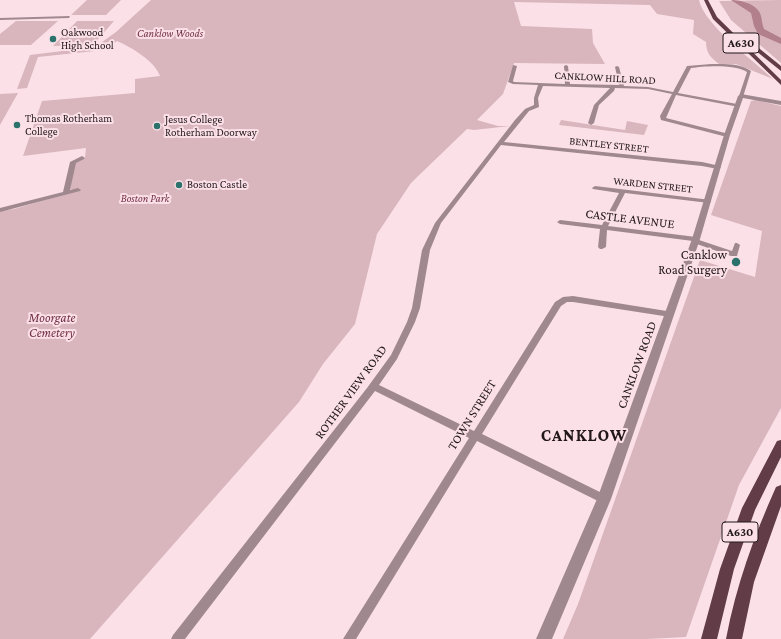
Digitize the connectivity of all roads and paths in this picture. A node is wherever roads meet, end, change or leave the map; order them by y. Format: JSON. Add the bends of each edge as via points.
{"nodes":[{"id":1,"x":706,"y":0,"type":"edge"},
{"id":2,"x":712,"y":0,"type":"edge"},
{"id":3,"x":69,"y":17,"type":"dead end"},
{"id":4,"x":0,"y":18,"type":"edge"},
{"id":5,"x":516,"y":66,"type":"dead end"},
{"id":6,"x":566,"y":66,"type":"dead end"},
{"id":7,"x":617,"y":67,"type":"dead end"},
{"id":8,"x":781,"y":69,"type":"edge"},
{"id":9,"x":781,"y":83,"type":"edge"},
{"id":10,"x":541,"y":85,"type":"junction"},
{"id":11,"x":568,"y":85,"type":"junction"},
{"id":12,"x":612,"y":86,"type":"junction"},
{"id":13,"x":622,"y":86,"type":"junction"},
{"id":14,"x":675,"y":93,"type":"junction"},
{"id":15,"x":741,"y":96,"type":"junction"},
{"id":16,"x":781,"y":103,"type":"edge"},
{"id":17,"x":737,"y":106,"type":"junction"},
{"id":18,"x":591,"y":123,"type":"dead end"},
{"id":19,"x":727,"y":135,"type":"junction"},
{"id":20,"x":499,"y":144,"type":"junction"},
{"id":21,"x":82,"y":158,"type":"dead end"},
{"id":22,"x":718,"y":167,"type":"junction"},
{"id":23,"x":595,"y":188,"type":"dead end"},
{"id":24,"x":78,"y":190,"type":"dead end"},
{"id":25,"x":66,"y":192,"type":"junction"},
{"id":26,"x":622,"y":192,"type":"junction"},
{"id":27,"x":709,"y":201,"type":"junction"},
{"id":28,"x":0,"y":210,"type":"edge"},
{"id":29,"x":560,"y":222,"type":"dead end"},
{"id":30,"x":604,"y":227,"type":"junction"},
{"id":31,"x":696,"y":240,"type":"junction"},
{"id":32,"x":737,"y":245,"type":"dead end"},
{"id":33,"x":602,"y":247,"type":"dead end"},
{"id":34,"x":670,"y":314,"type":"junction"},
{"id":35,"x":374,"y":386,"type":"junction"},
{"id":36,"x":475,"y":435,"type":"junction"},
{"id":37,"x":781,"y":445,"type":"edge"},
{"id":38,"x":781,"y":491,"type":"edge"},
{"id":39,"x":604,"y":499,"type":"junction"},
{"id":40,"x":710,"y":632,"type":"edge"},
{"id":41,"x":734,"y":637,"type":"edge"},
{"id":42,"x":177,"y":639,"type":"edge"},
{"id":43,"x":349,"y":639,"type":"edge"},
{"id":44,"x":544,"y":639,"type":"edge"}],
"edges":[{"from":1,"to":9,"type":"main road","number":"A630","via":[[716,18]]},
{"from":2,"to":8,"type":"main road","number":"A630","via":[[715,9],[729,26]]},
{"from":3,"to":4,"type":"street"},
{"from":5,"to":10,"type":"street","name":"CANKLOW HILL ROAD","via":[[511,82]]},
{"from":6,"to":11,"type":"street"},
{"from":7,"to":13,"type":"street"},
{"from":10,"to":11,"type":"street","name":"CANKLOW HILL ROAD"},
{"from":10,"to":20,"type":"street","name":"ROTHER VIEW ROAD","via":[[536,98],[537,106],[525,112]]},
{"from":11,"to":12,"type":"street","name":"CANKLOW HILL ROAD"},
{"from":12,"to":13,"type":"street","name":"CANKLOW HILL ROAD"},
{"from":12,"to":18,"type":"street","via":[[612,90],[597,105]]},
{"from":13,"to":14,"type":"street","name":"CANKLOW HILL ROAD"},
{"from":14,"to":15,"type":"street","name":"CANKLOW ROAD","via":[[689,67],[717,66],[745,68],[749,72]]},
{"from":14,"to":17,"type":"street","name":"CANKLOW HILL ROAD"},
{"from":14,"to":19,"type":"street","via":[[663,119]]},
{"from":15,"to":16,"type":"street"},
{"from":15,"to":17,"type":"street","name":"CANKLOW ROAD"},
{"from":17,"to":19,"type":"street","name":"CANKLOW ROAD"},
{"from":19,"to":22,"type":"street","name":"CANKLOW ROAD"},
{"from":20,"to":22,"type":"street","name":"BENTLEY STREET"},
{"from":20,"to":35,"type":"street","name":"ROTHER VIEW ROAD","via":[[433,232],[426,250],[416,308],[411,322],[394,357]]},
{"from":21,"to":25,"type":"street","via":[[73,162]]},
{"from":22,"to":27,"type":"street","name":"CANKLOW ROAD"},
{"from":23,"to":26,"type":"street","name":"WARDEN STREET"},
{"from":24,"to":25,"type":"street"},
{"from":25,"to":28,"type":"street"},
{"from":26,"to":27,"type":"street","name":"WARDEN STREET"},
{"from":26,"to":30,"type":"street"},
{"from":27,"to":31,"type":"street","name":"CANKLOW ROAD"},
{"from":29,"to":30,"type":"street","name":"CASTLE AVENUE"},
{"from":30,"to":31,"type":"street","name":"CASTLE AVENUE"},
{"from":30,"to":33,"type":"street"},
{"from":31,"to":32,"type":"street","name":"CASTLE AVENUE","via":[[734,254]]},
{"from":31,"to":34,"type":"street","name":"CANKLOW ROAD"},
{"from":34,"to":36,"type":"street","name":"TOWN STREET","via":[[573,299],[562,301]]},
{"from":34,"to":39,"type":"street","name":"CANKLOW ROAD"},
{"from":35,"to":36,"type":"street"},
{"from":35,"to":42,"type":"street","name":"ROTHER VIEW ROAD"},
{"from":36,"to":39,"type":"street"},
{"from":36,"to":43,"type":"street","name":"TOWN STREET"},
{"from":37,"to":40,"type":"main road","number":"A630","via":[[749,508],[727,569]]},
{"from":38,"to":41,"type":"main road","number":"A630","via":[[746,583]]},
{"from":39,"to":44,"type":"street","name":"CANKLOW ROAD"}]}
